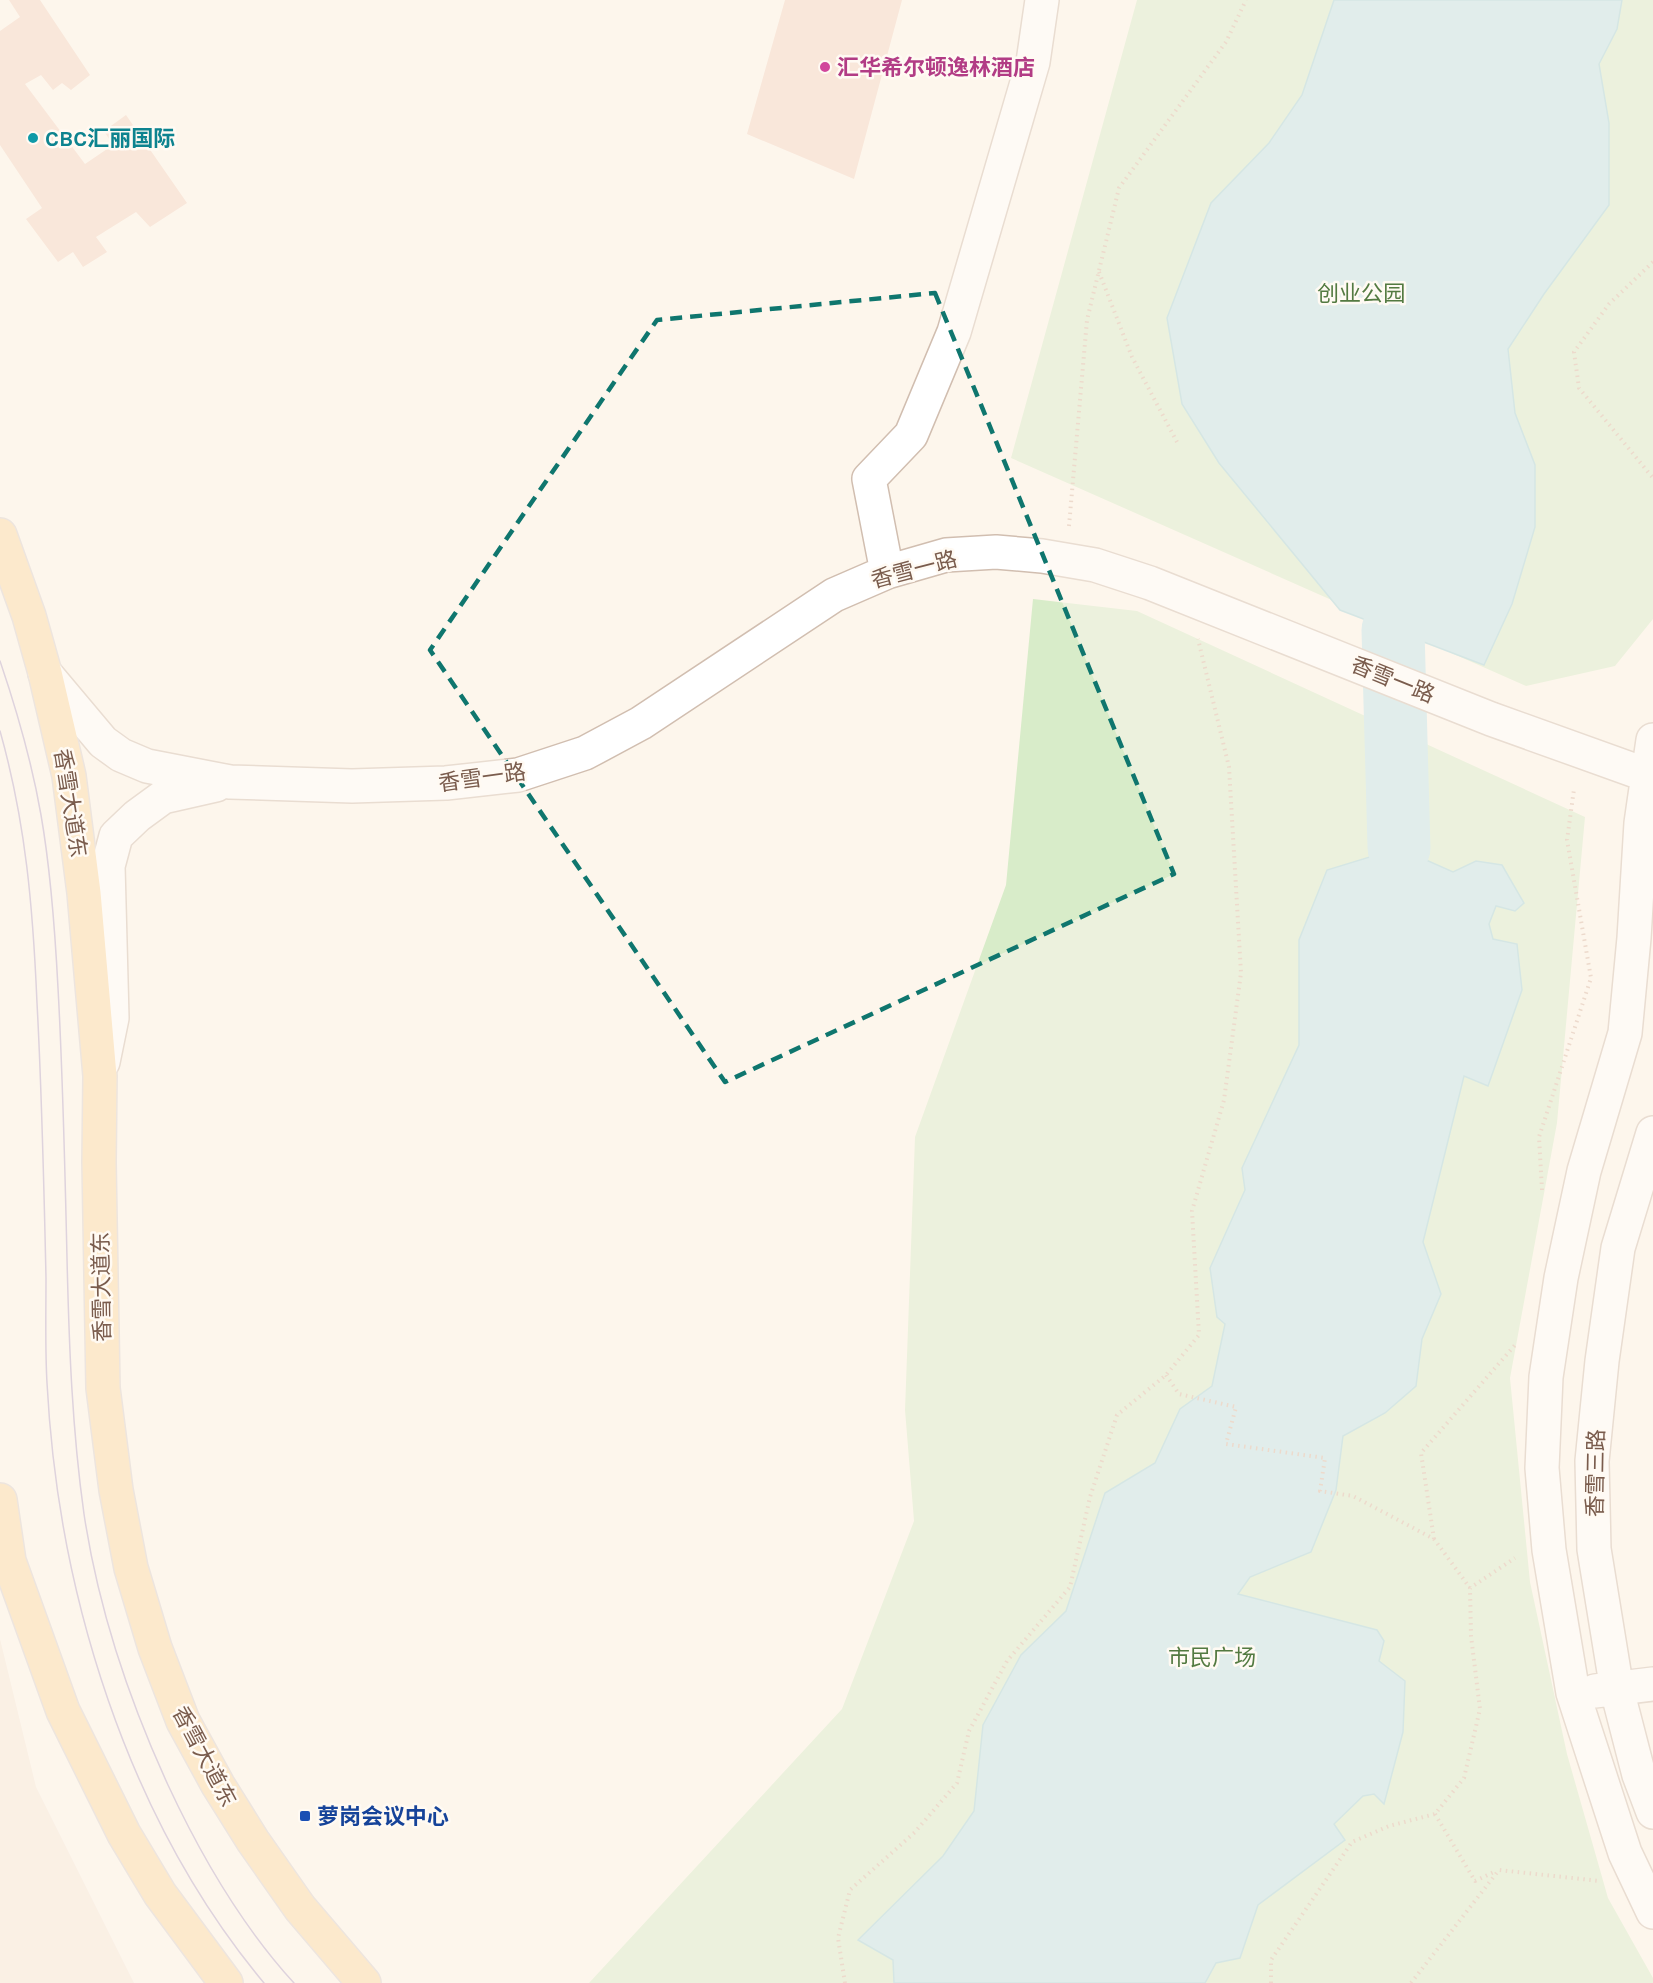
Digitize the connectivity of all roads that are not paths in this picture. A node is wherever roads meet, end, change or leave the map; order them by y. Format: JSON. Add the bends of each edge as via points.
{"nodes":[{"id":1,"x":1042,"y":0,"type":"edge"},
{"id":2,"x":0,"y":535,"type":"edge"},
{"id":3,"x":887,"y":572,"type":"junction"},
{"id":4,"x":45,"y":673,"type":"junction"},
{"id":5,"x":1653,"y":740,"type":"edge"},
{"id":6,"x":1647,"y":776,"type":"junction"},
{"id":7,"x":230,"y":782,"type":"junction"},
{"id":8,"x":100,"y":1076,"type":"junction"},
{"id":9,"x":1653,"y":1133,"type":"edge"},
{"id":10,"x":0,"y":1500,"type":"edge"},
{"id":11,"x":1653,"y":1684,"type":"edge"},
{"id":12,"x":1617,"y":1690,"type":"junction"},
{"id":13,"x":1573,"y":1693,"type":"junction"},
{"id":14,"x":1653,"y":1812,"type":"edge"},
{"id":15,"x":1653,"y":1912,"type":"edge"},
{"id":16,"x":226,"y":1983,"type":"edge"},
{"id":17,"x":364,"y":1983,"type":"edge"}],
"edges":[{"from":1,"to":3,"type":"street","via":[[1033,62],[954,332],[911,435],[869,479]]},
{"from":2,"to":4,"type":"main road","name":"香雪大道东"},
{"from":3,"to":6,"type":"street","name":"香雪一路","via":[[946,555],[996,552],[1095,565],[1188,597],[1491,719]]},
{"from":3,"to":7,"type":"street","name":"香雪一路","via":[[834,595],[641,723],[585,753],[518,775],[446,783],[352,786]]},
{"from":4,"to":7,"type":"street","via":[[103,742],[122,755],[147,766]]},
{"from":4,"to":8,"type":"main road","name":"香雪大道东","via":[[69,776]]},
{"from":5,"to":6,"type":"street"},
{"from":6,"to":13,"type":"street","via":[[1625,1033],[1584,1171],[1561,1278],[1546,1377],[1542,1468],[1549,1550]]},
{"from":7,"to":8,"type":"street","via":[[163,797],[116,836],[108,866],[112,1018]]},
{"from":8,"to":17,"type":"main road","name":"香雪大道东","via":[[103,1388],[116,1490],[134,1579],[183,1721],[218,1785],[300,1908]]},
{"from":9,"to":12,"type":"street","name":"香雪三路","via":[[1618,1248],[1592,1461],[1594,1549]]},
{"from":10,"to":16,"type":"main road","via":[[9,1562],[63,1710],[124,1834],[160,1894]]},
{"from":11,"to":12,"type":"street"},
{"from":12,"to":13,"type":"street"},
{"from":12,"to":14,"type":"street","name":"香雪三路","via":[[1639,1776]]},
{"from":13,"to":15,"type":"street","via":[[1625,1853]]}]}
